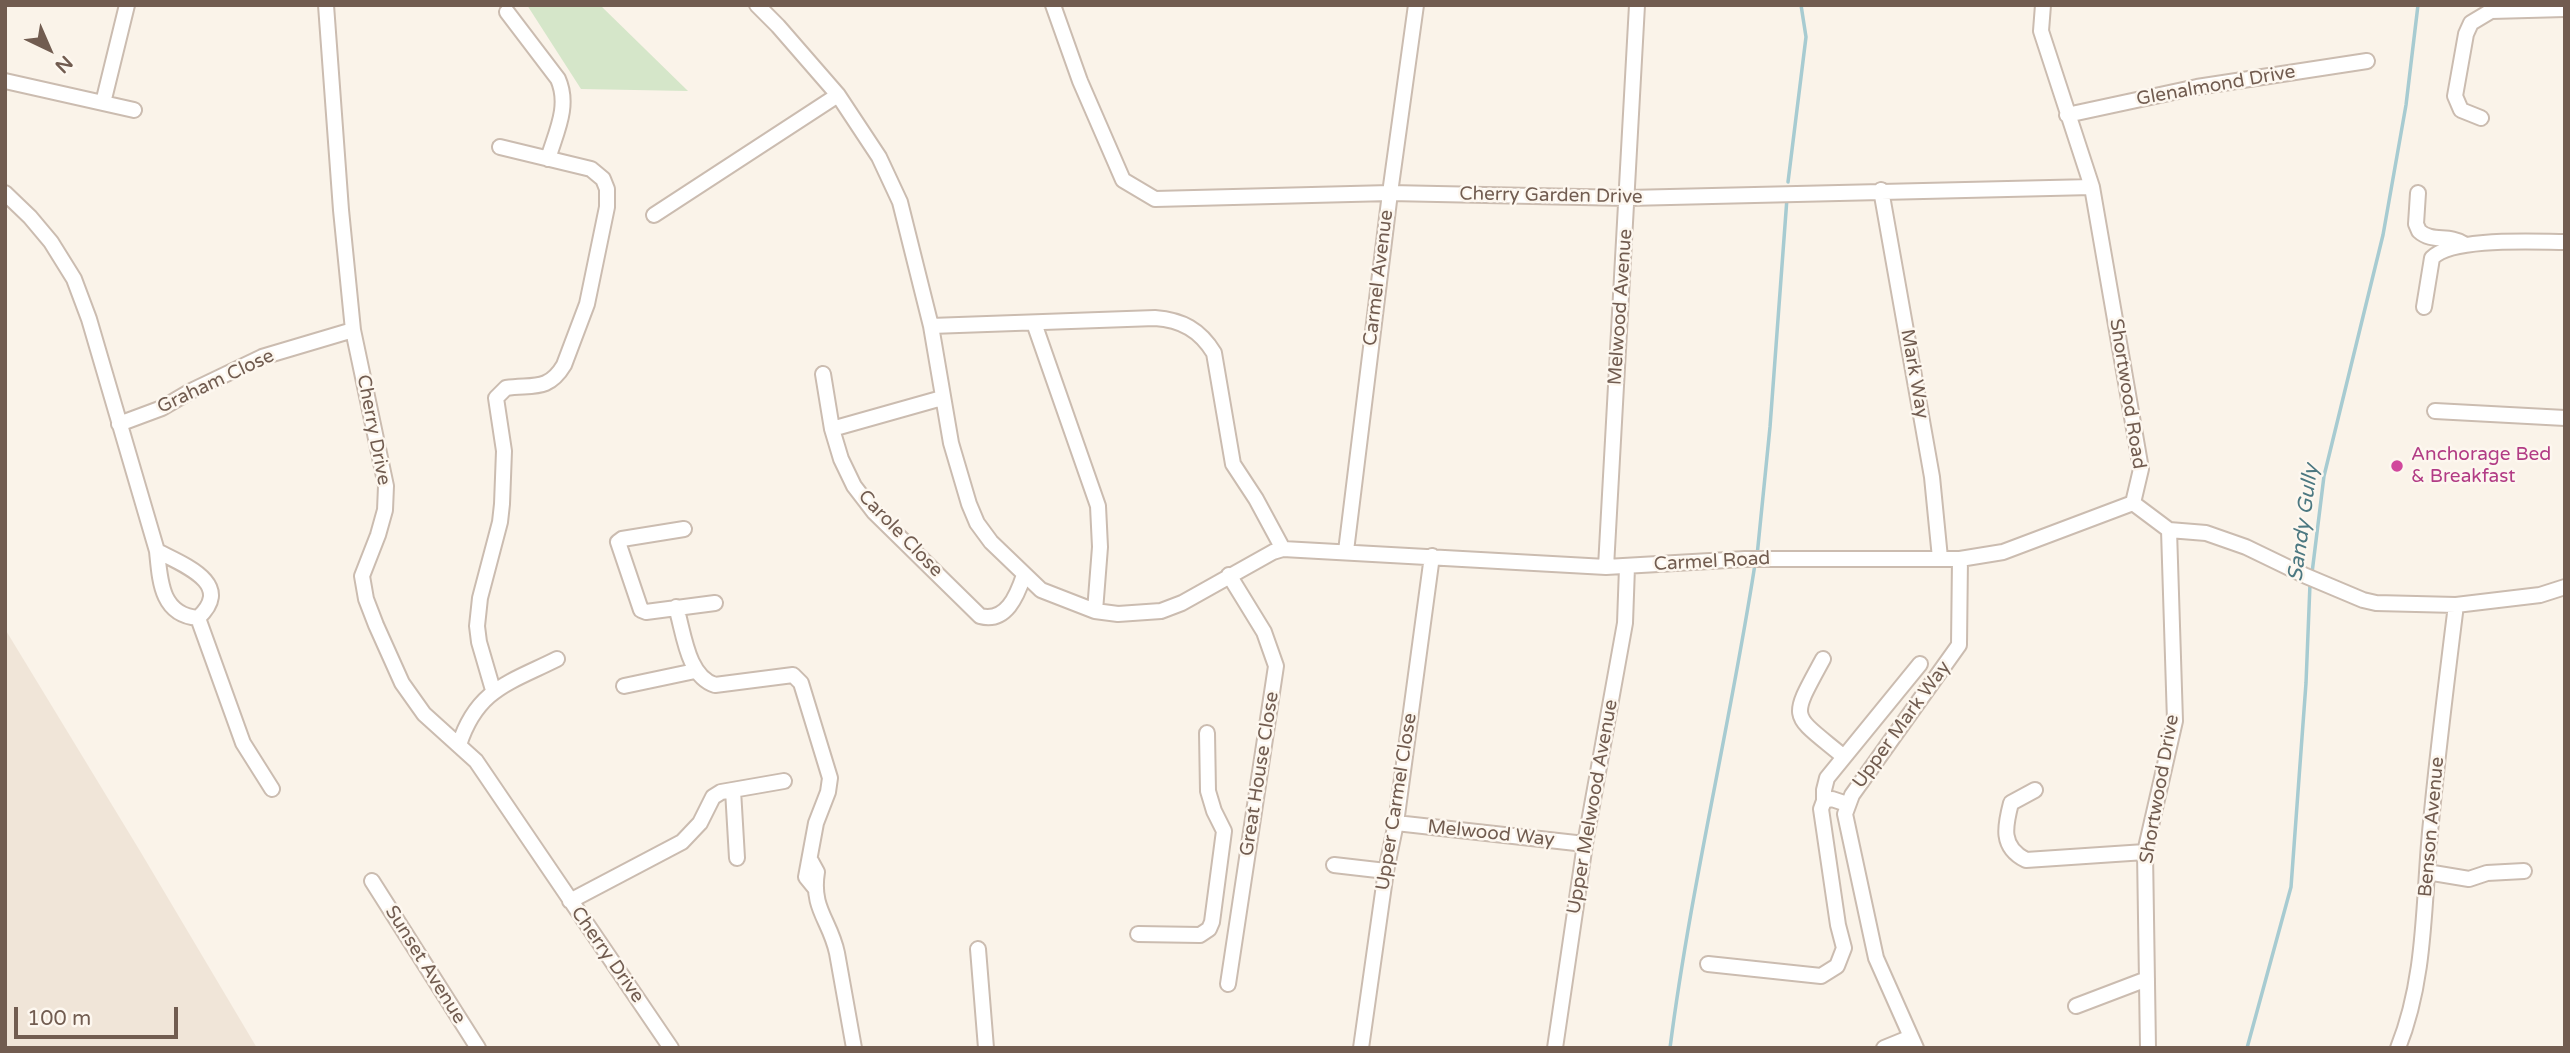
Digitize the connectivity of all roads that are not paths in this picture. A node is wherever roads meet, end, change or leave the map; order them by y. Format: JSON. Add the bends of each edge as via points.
{"nodes":[{"id":1,"x":127,"y":5,"type":"edge"},
{"id":2,"x":326,"y":5,"type":"edge"},
{"id":3,"x":757,"y":5,"type":"edge"},
{"id":4,"x":1053,"y":5,"type":"edge"},
{"id":5,"x":1416,"y":5,"type":"edge"},
{"id":6,"x":1637,"y":5,"type":"edge"},
{"id":7,"x":2043,"y":5,"type":"edge"},
{"id":8,"x":2512,"y":8,"type":"edge"},
{"id":9,"x":2565,"y":9,"type":"edge"},
{"id":10,"x":507,"y":12,"type":"dead end"},
{"id":11,"x":2367,"y":61,"type":"dead end"},
{"id":12,"x":5,"y":80,"type":"edge"},
{"id":13,"x":838,"y":95,"type":"junction"},
{"id":14,"x":103,"y":103,"type":"junction"},
{"id":15,"x":134,"y":110,"type":"dead end"},
{"id":16,"x":2067,"y":115,"type":"junction"},
{"id":17,"x":2481,"y":118,"type":"dead end"},
{"id":18,"x":500,"y":147,"type":"dead end"},
{"id":19,"x":548,"y":159,"type":"junction"},
{"id":20,"x":2092,"y":187,"type":"junction"},
{"id":21,"x":1881,"y":190,"type":"junction"},
{"id":22,"x":5,"y":193,"type":"edge"},
{"id":23,"x":1390,"y":193,"type":"junction"},
{"id":24,"x":2418,"y":193,"type":"dead end"},
{"id":25,"x":1628,"y":198,"type":"junction"},
{"id":26,"x":654,"y":215,"type":"dead end"},
{"id":27,"x":2565,"y":242,"type":"edge"},
{"id":28,"x":2465,"y":244,"type":"junction"},
{"id":29,"x":2424,"y":307,"type":"dead end"},
{"id":30,"x":1034,"y":323,"type":"junction"},
{"id":31,"x":930,"y":326,"type":"junction"},
{"id":32,"x":353,"y":330,"type":"junction"},
{"id":33,"x":824,"y":374,"type":"dead end"},
{"id":34,"x":943,"y":398,"type":"junction"},
{"id":35,"x":2435,"y":411,"type":"dead end"},
{"id":36,"x":2565,"y":418,"type":"edge"},
{"id":37,"x":119,"y":424,"type":"junction"},
{"id":38,"x":832,"y":429,"type":"junction"},
{"id":39,"x":2133,"y":503,"type":"junction"},
{"id":40,"x":684,"y":529,"type":"dead end"},
{"id":41,"x":2169,"y":530,"type":"junction"},
{"id":42,"x":1283,"y":550,"type":"junction"},
{"id":43,"x":157,"y":551,"type":"junction"},
{"id":44,"x":1346,"y":551,"type":"junction"},
{"id":45,"x":1432,"y":556,"type":"junction"},
{"id":46,"x":1940,"y":558,"type":"junction"},
{"id":47,"x":1960,"y":559,"type":"junction"},
{"id":48,"x":1606,"y":567,"type":"junction"},
{"id":49,"x":1627,"y":567,"type":"junction"},
{"id":50,"x":1024,"y":575,"type":"junction"},
{"id":51,"x":1229,"y":575,"type":"junction"},
{"id":52,"x":2565,"y":587,"type":"edge"},
{"id":53,"x":715,"y":603,"type":"dead end"},
{"id":54,"x":2456,"y":605,"type":"junction"},
{"id":55,"x":676,"y":607,"type":"junction"},
{"id":56,"x":1095,"y":611,"type":"junction"},
{"id":57,"x":198,"y":618,"type":"junction"},
{"id":58,"x":557,"y":659,"type":"dead end"},
{"id":59,"x":1823,"y":659,"type":"dead end"},
{"id":60,"x":1920,"y":664,"type":"dead end"},
{"id":61,"x":695,"y":671,"type":"junction"},
{"id":62,"x":624,"y":686,"type":"dead end"},
{"id":63,"x":493,"y":690,"type":"junction"},
{"id":64,"x":1207,"y":733,"type":"dead end"},
{"id":65,"x":459,"y":745,"type":"junction"},
{"id":66,"x":1844,"y":757,"type":"junction"},
{"id":67,"x":784,"y":781,"type":"dead end"},
{"id":68,"x":272,"y":789,"type":"dead end"},
{"id":69,"x":733,"y":790,"type":"junction"},
{"id":70,"x":2035,"y":790,"type":"dead end"},
{"id":71,"x":1824,"y":802,"type":"junction"},
{"id":72,"x":1847,"y":804,"type":"junction"},
{"id":73,"x":1396,"y":823,"type":"junction"},
{"id":74,"x":1585,"y":844,"type":"junction"},
{"id":75,"x":2145,"y":852,"type":"junction"},
{"id":76,"x":737,"y":858,"type":"dead end"},
{"id":77,"x":1334,"y":865,"type":"dead end"},
{"id":78,"x":1386,"y":871,"type":"junction"},
{"id":79,"x":2524,"y":871,"type":"dead end"},
{"id":80,"x":2427,"y":872,"type":"junction"},
{"id":81,"x":372,"y":881,"type":"dead end"},
{"id":82,"x":1218,"y":884,"type":"junction"},
{"id":83,"x":1242,"y":888,"type":"junction"},
{"id":84,"x":570,"y":901,"type":"junction"},
{"id":85,"x":1139,"y":934,"type":"dead end"},
{"id":86,"x":978,"y":949,"type":"dead end"},
{"id":87,"x":1708,"y":964,"type":"dead end"},
{"id":88,"x":2147,"y":979,"type":"junction"},
{"id":89,"x":1228,"y":984,"type":"dead end"},
{"id":90,"x":2076,"y":1006,"type":"dead end"},
{"id":91,"x":1914,"y":1042,"type":"edge"},
{"id":92,"x":478,"y":1048,"type":"edge"},
{"id":93,"x":671,"y":1048,"type":"edge"},
{"id":94,"x":854,"y":1048,"type":"edge"},
{"id":95,"x":986,"y":1048,"type":"edge"},
{"id":96,"x":1361,"y":1048,"type":"edge"},
{"id":97,"x":1555,"y":1048,"type":"edge"},
{"id":98,"x":1884,"y":1048,"type":"edge"},
{"id":99,"x":2148,"y":1048,"type":"edge"},
{"id":100,"x":2398,"y":1048,"type":"edge"}],
"edges":[{"from":1,"to":14,"type":"street"},
{"from":2,"to":32,"type":"street","name":"Cherry Drive"},
{"from":3,"to":13,"type":"street"},
{"from":4,"to":23,"type":"street","name":"Cherry Garden Drive","via":[[1123,180],[1154,199]]},
{"from":5,"to":23,"type":"street","name":"Carmel Avenue"},
{"from":6,"to":25,"type":"street","name":"Melwood Avenue"},
{"from":7,"to":16,"type":"street","name":"Shortwood Road","via":[[2041,31]]},
{"from":8,"to":9,"type":"street"},
{"from":8,"to":17,"type":"street","via":[[2482,16],[2471,23],[2466,34],[2455,96],[2461,110]]},
{"from":10,"to":19,"type":"street","via":[[563,90],[562,114]]},
{"from":11,"to":16,"type":"street","name":"Glenalmond Drive","via":[[2197,87]]},
{"from":12,"to":14,"type":"street"},
{"from":13,"to":26,"type":"street"},
{"from":13,"to":31,"type":"street","via":[[878,156],[900,202]]},
{"from":14,"to":15,"type":"street"},
{"from":16,"to":20,"type":"street","name":"Shortwood Road"},
{"from":18,"to":19,"type":"street"},
{"from":19,"to":63,"type":"street","via":[[591,169],[603,179],[608,197],[587,304],[559,374],[545,384],[506,388],[496,398],[504,451],[502,504],[477,626]]},
{"from":20,"to":21,"type":"street","name":"Cherry Garden Drive"},
{"from":20,"to":39,"type":"street","name":"Shortwood Road","via":[[2141,469]]},
{"from":21,"to":25,"type":"street","name":"Cherry Garden Drive"},
{"from":21,"to":46,"type":"street","name":"Mark Way","via":[[1932,477]]},
{"from":22,"to":37,"type":"street","via":[[51,242],[75,279]]},
{"from":23,"to":25,"type":"street","name":"Cherry Garden Drive"},
{"from":23,"to":44,"type":"street","name":"Carmel Avenue"},
{"from":24,"to":28,"type":"street","via":[[2419,231],[2432,239]]},
{"from":25,"to":48,"type":"street","name":"Melwood Avenue"},
{"from":27,"to":28,"type":"street"},
{"from":28,"to":29,"type":"street","via":[[2432,258]]},
{"from":30,"to":31,"type":"street"},
{"from":30,"to":42,"type":"street","via":[[1175,319],[1206,340],[1214,354],[1233,464]]},
{"from":30,"to":56,"type":"street","via":[[1097,506],[1100,547]]},
{"from":31,"to":34,"type":"street"},
{"from":32,"to":37,"type":"street","name":"Graham Close","via":[[262,357],[162,408]]},
{"from":32,"to":65,"type":"street","name":"Cherry Drive","via":[[386,486],[381,522],[362,576],[366,599],[402,682],[424,714]]},
{"from":33,"to":38,"type":"street","name":"Carole Close"},
{"from":34,"to":38,"type":"street"},
{"from":34,"to":50,"type":"street","via":[[951,443],[977,523]]},
{"from":35,"to":36,"type":"street"},
{"from":37,"to":43,"type":"street"},
{"from":38,"to":50,"type":"street","name":"Carole Close","via":[[854,486],[874,512],[980,616],[1000,615],[1018,594]]},
{"from":39,"to":41,"type":"street"},
{"from":39,"to":47,"type":"street","name":"Carmel Road","via":[[2003,552]]},
{"from":40,"to":55,"type":"street","via":[[618,542],[641,610]]},
{"from":41,"to":54,"type":"street","via":[[2206,533],[2246,547],[2363,600]]},
{"from":41,"to":75,"type":"street","name":"Shortwood Drive","via":[[2175,721]]},
{"from":42,"to":44,"type":"street","name":"Carmel Road"},
{"from":42,"to":51,"type":"street"},
{"from":43,"to":57,"type":"street","via":[[160,583],[171,604],[186,617]]},
{"from":43,"to":57,"type":"street","via":[[192,569],[211,589],[208,609]]},
{"from":44,"to":45,"type":"street","name":"Carmel Road"},
{"from":45,"to":48,"type":"street","name":"Carmel Road"},
{"from":45,"to":73,"type":"street","name":"Upper Carmel Close"},
{"from":46,"to":47,"type":"street","name":"Carmel Road"},
{"from":46,"to":49,"type":"street","name":"Carmel Road","via":[[1745,559]]},
{"from":47,"to":72,"type":"street","name":"Upper Mark Way","via":[[1959,645]]},
{"from":48,"to":49,"type":"street","name":"Carmel Road"},
{"from":49,"to":74,"type":"street","name":"Upper Melwood Avenue","via":[[1625,623]]},
{"from":50,"to":56,"type":"street","via":[[1041,590]]},
{"from":51,"to":56,"type":"street","via":[[1161,611]]},
{"from":51,"to":83,"type":"street","name":"Great House Close","via":[[1265,632],[1276,666]]},
{"from":52,"to":54,"type":"street","via":[[2540,595]]},
{"from":53,"to":55,"type":"street"},
{"from":54,"to":80,"type":"street","name":"Benson Avenue"},
{"from":55,"to":61,"type":"street"},
{"from":57,"to":68,"type":"street","via":[[243,743]]},
{"from":58,"to":63,"type":"street"},
{"from":59,"to":66,"type":"street","via":[[1800,702],[1799,715]]},
{"from":60,"to":66,"type":"street"},
{"from":61,"to":62,"type":"street"},
{"from":61,"to":94,"type":"street","via":[[715,685],[798,677],[830,778],[816,823],[811,861],[817,872],[817,905],[834,939]]},
{"from":63,"to":65,"type":"street","via":[[470,716]]},
{"from":64,"to":82,"type":"street","via":[[1208,791],[1224,831]]},
{"from":65,"to":84,"type":"street","name":"Cherry Drive","via":[[476,761]]},
{"from":66,"to":71,"type":"street","via":[[1827,778]]},
{"from":67,"to":69,"type":"street"},
{"from":69,"to":76,"type":"street"},
{"from":69,"to":84,"type":"street","via":[[713,797],[700,823],[682,842]]},
{"from":70,"to":75,"type":"street","via":[[2011,803],[2005,825],[2007,839],[2026,860]]},
{"from":71,"to":72,"type":"street","via":[[1832,799]]},
{"from":71,"to":87,"type":"street","via":[[1821,809],[1844,948],[1837,966],[1821,976]]},
{"from":72,"to":91,"type":"street","name":"Upper Mark Way","via":[[1847,825],[1876,958]]},
{"from":73,"to":74,"type":"street","name":"Melwood Way"},
{"from":73,"to":78,"type":"street","name":"Upper Carmel Close"},
{"from":74,"to":97,"type":"street","name":"Upper Melwood Avenue"},
{"from":75,"to":88,"type":"street","name":"Shortwood Drive"},
{"from":77,"to":78,"type":"street"},
{"from":78,"to":96,"type":"street","name":"Upper Carmel Close"},
{"from":79,"to":80,"type":"street","via":[[2469,878]]},
{"from":80,"to":100,"type":"street","name":"Benson Avenue","via":[[2418,978]]},
{"from":81,"to":92,"type":"street","name":"Sunset Avenue"},
{"from":82,"to":83,"type":"street"},
{"from":82,"to":85,"type":"street","via":[[1212,922],[1204,934]]},
{"from":83,"to":89,"type":"street","name":"Great House Close"},
{"from":84,"to":93,"type":"street","name":"Cherry Drive"},
{"from":86,"to":95,"type":"street"},
{"from":88,"to":90,"type":"street"},
{"from":88,"to":99,"type":"street","name":"Shortwood Drive"},
{"from":91,"to":98,"type":"street"}]}
